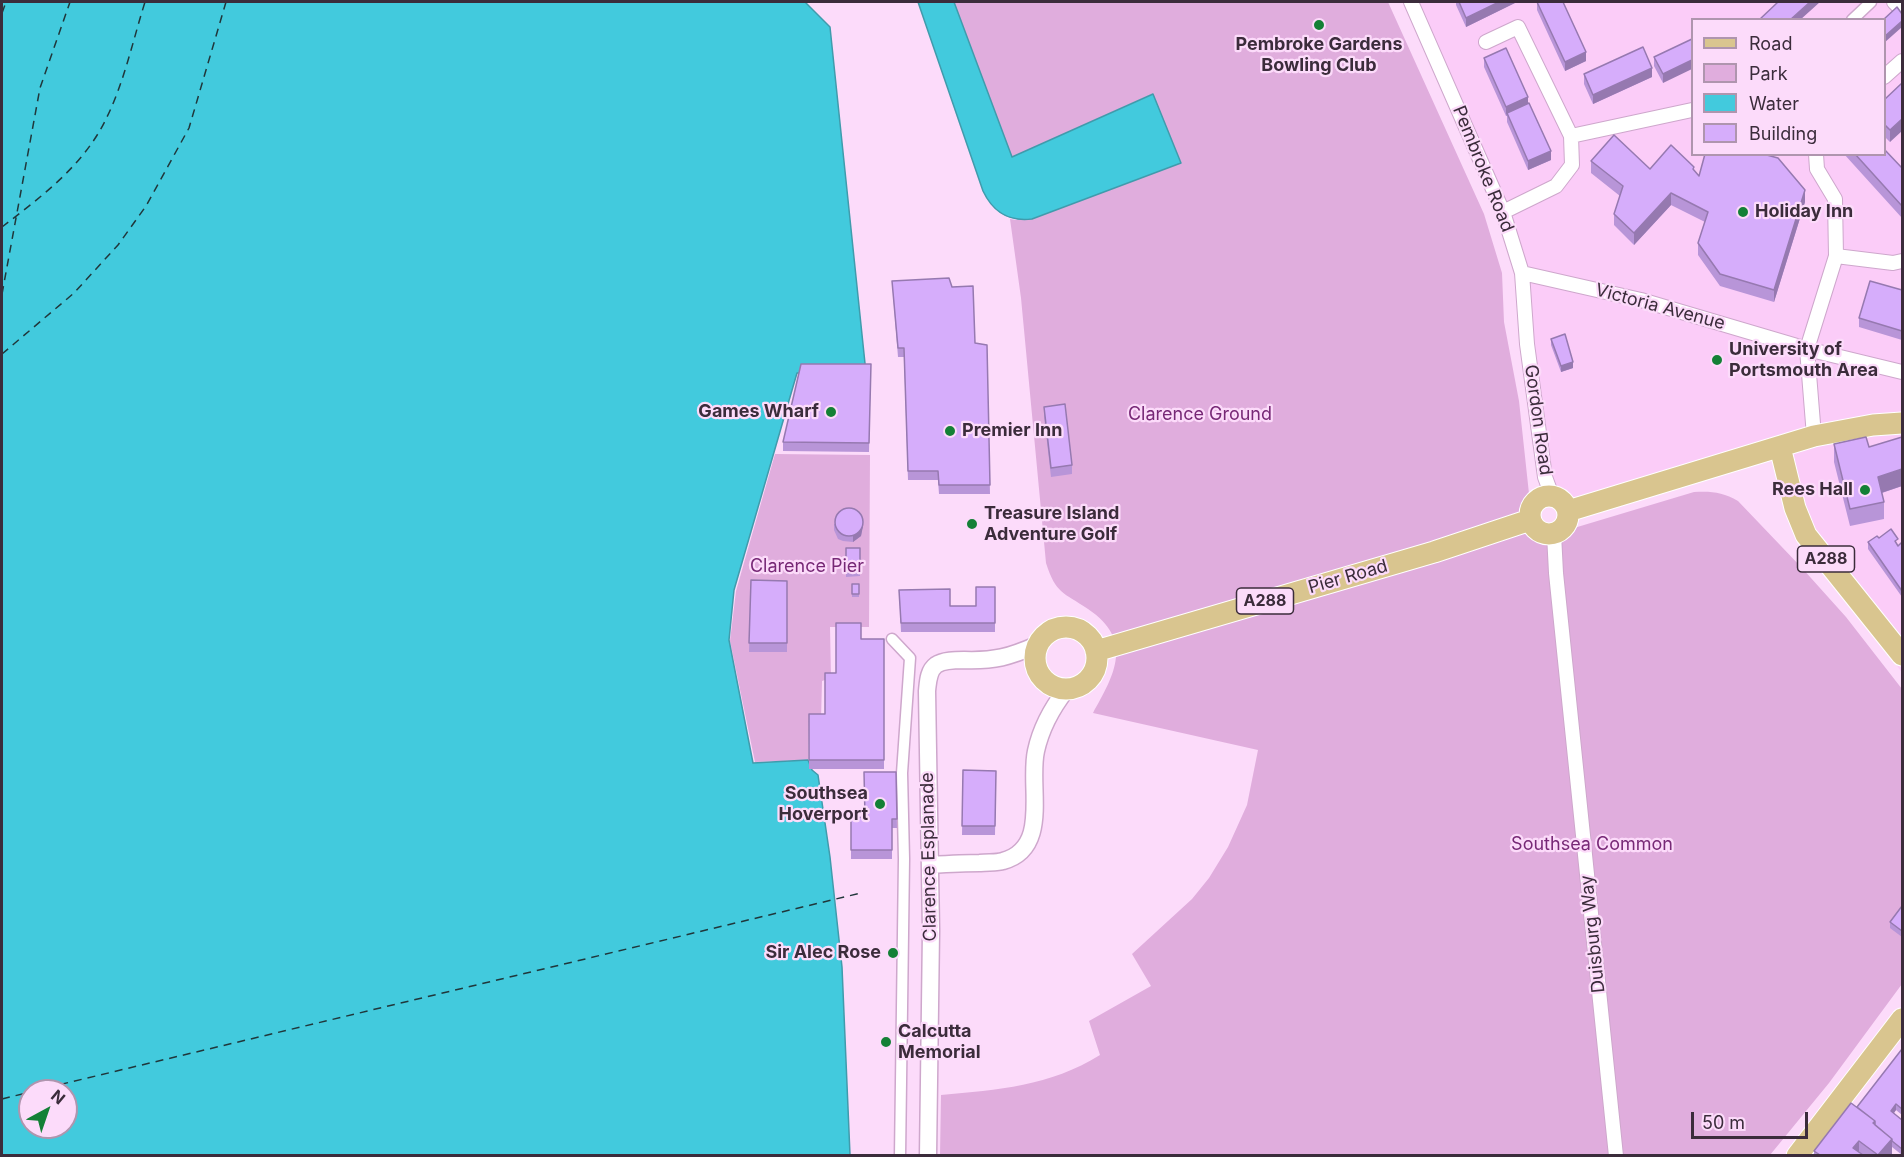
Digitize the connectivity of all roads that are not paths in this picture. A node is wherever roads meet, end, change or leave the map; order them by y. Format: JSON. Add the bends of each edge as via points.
{"nodes":[{"id":1,"x":1411,"y":2,"type":"edge"},
{"id":2,"x":1871,"y":2,"type":"edge"},
{"id":3,"x":1894,"y":2,"type":"edge"},
{"id":4,"x":1902,"y":10,"type":"edge"},
{"id":5,"x":1854,"y":18,"type":"edge"},
{"id":6,"x":1486,"y":42,"type":"dead end"},
{"id":7,"x":1902,"y":61,"type":"edge"},
{"id":8,"x":1886,"y":75,"type":"edge"},
{"id":9,"x":1691,"y":110,"type":"edge"},
{"id":10,"x":1571,"y":136,"type":"junction"},
{"id":11,"x":1816,"y":156,"type":"edge"},
{"id":12,"x":1503,"y":212,"type":"junction"},
{"id":13,"x":1836,"y":256,"type":"junction"},
{"id":14,"x":1902,"y":261,"type":"edge"},
{"id":15,"x":1522,"y":273,"type":"junction"},
{"id":16,"x":1527,"y":344,"type":"joint"},
{"id":17,"x":1808,"y":349,"type":"junction"},
{"id":18,"x":1902,"y":372,"type":"edge"},
{"id":19,"x":1902,"y":423,"type":"edge"},
{"id":20,"x":1814,"y":436,"type":"junction"},
{"id":21,"x":1780,"y":447,"type":"junction"},
{"id":22,"x":1552,"y":496,"type":"junction"},
{"id":23,"x":1568,"y":511,"type":"junction"},
{"id":24,"x":1530,"y":520,"type":"junction"},
{"id":25,"x":1554,"y":534,"type":"junction"},
{"id":26,"x":892,"y":639,"type":"dead end"},
{"id":27,"x":1037,"y":645,"type":"junction"},
{"id":28,"x":1096,"y":651,"type":"junction"},
{"id":29,"x":1902,"y":655,"type":"edge"},
{"id":30,"x":1066,"y":690,"type":"junction"},
{"id":31,"x":930,"y":865,"type":"junction"},
{"id":32,"x":1902,"y":1019,"type":"edge"},
{"id":33,"x":900,"y":1155,"type":"edge"},
{"id":34,"x":928,"y":1155,"type":"edge"},
{"id":35,"x":1616,"y":1155,"type":"edge"},
{"id":36,"x":1797,"y":1155,"type":"edge"}],
"edges":[{"from":1,"to":12,"type":"street","name":"Pembroke Road"},
{"from":2,"to":5,"type":"street"},
{"from":3,"to":4,"type":"street"},
{"from":6,"to":10,"type":"street","via":[[1518,27]]},
{"from":7,"to":8,"type":"street"},
{"from":9,"to":10,"type":"street"},
{"from":10,"to":12,"type":"street","via":[[1572,165],[1556,186]]},
{"from":11,"to":13,"type":"street","via":[[1817,169],[1835,199]]},
{"from":12,"to":15,"type":"street","name":"Pembroke Road"},
{"from":13,"to":14,"type":"street"},
{"from":13,"to":17,"type":"street"},
{"from":15,"to":16,"type":"street","name":"Pembroke Road"},
{"from":15,"to":17,"type":"street","name":"Victoria Avenue","via":[[1641,300]]},
{"from":16,"to":22,"type":"street","name":"Gordon Road","via":[[1545,477]]},
{"from":17,"to":18,"type":"street","name":"Victoria Avenue"},
{"from":17,"to":20,"type":"street"},
{"from":19,"to":20,"type":"main road","via":[[1873,424]]},
{"from":20,"to":21,"type":"main road"},
{"from":21,"to":23,"type":"main road"},
{"from":21,"to":29,"type":"main road","number":"A288","via":[[1806,535]]},
{"from":22,"to":23,"type":"main road"},
{"from":22,"to":24,"type":"main road","via":[[1533,505]]},
{"from":23,"to":25,"type":"main road","via":[[1565,525]]},
{"from":24,"to":25,"type":"main road","via":[[1539,532]]},
{"from":24,"to":28,"type":"main road","name":"Pier Road","number":"A288"},
{"from":25,"to":35,"type":"street","name":"Duisburg Way"},
{"from":26,"to":33,"type":"street","via":[[910,658],[902,773]]},
{"from":27,"to":28,"type":"main road","via":[[1050,631],[1069,627],[1086,635]]},
{"from":27,"to":30,"type":"main road","via":[[1034,655],[1039,675],[1046,683]]},
{"from":27,"to":31,"type":"street","name":"Clarence Esplanade","via":[[1008,658],[936,664],[929,675]]},
{"from":28,"to":30,"type":"main road","via":[[1095,670],[1090,678]]},
{"from":30,"to":31,"type":"street","via":[[1046,722],[1036,753],[1034,827],[1029,842],[1003,862]]},
{"from":31,"to":34,"type":"street","name":"Clarence Esplanade"},
{"from":32,"to":36,"type":"main road"}]}
